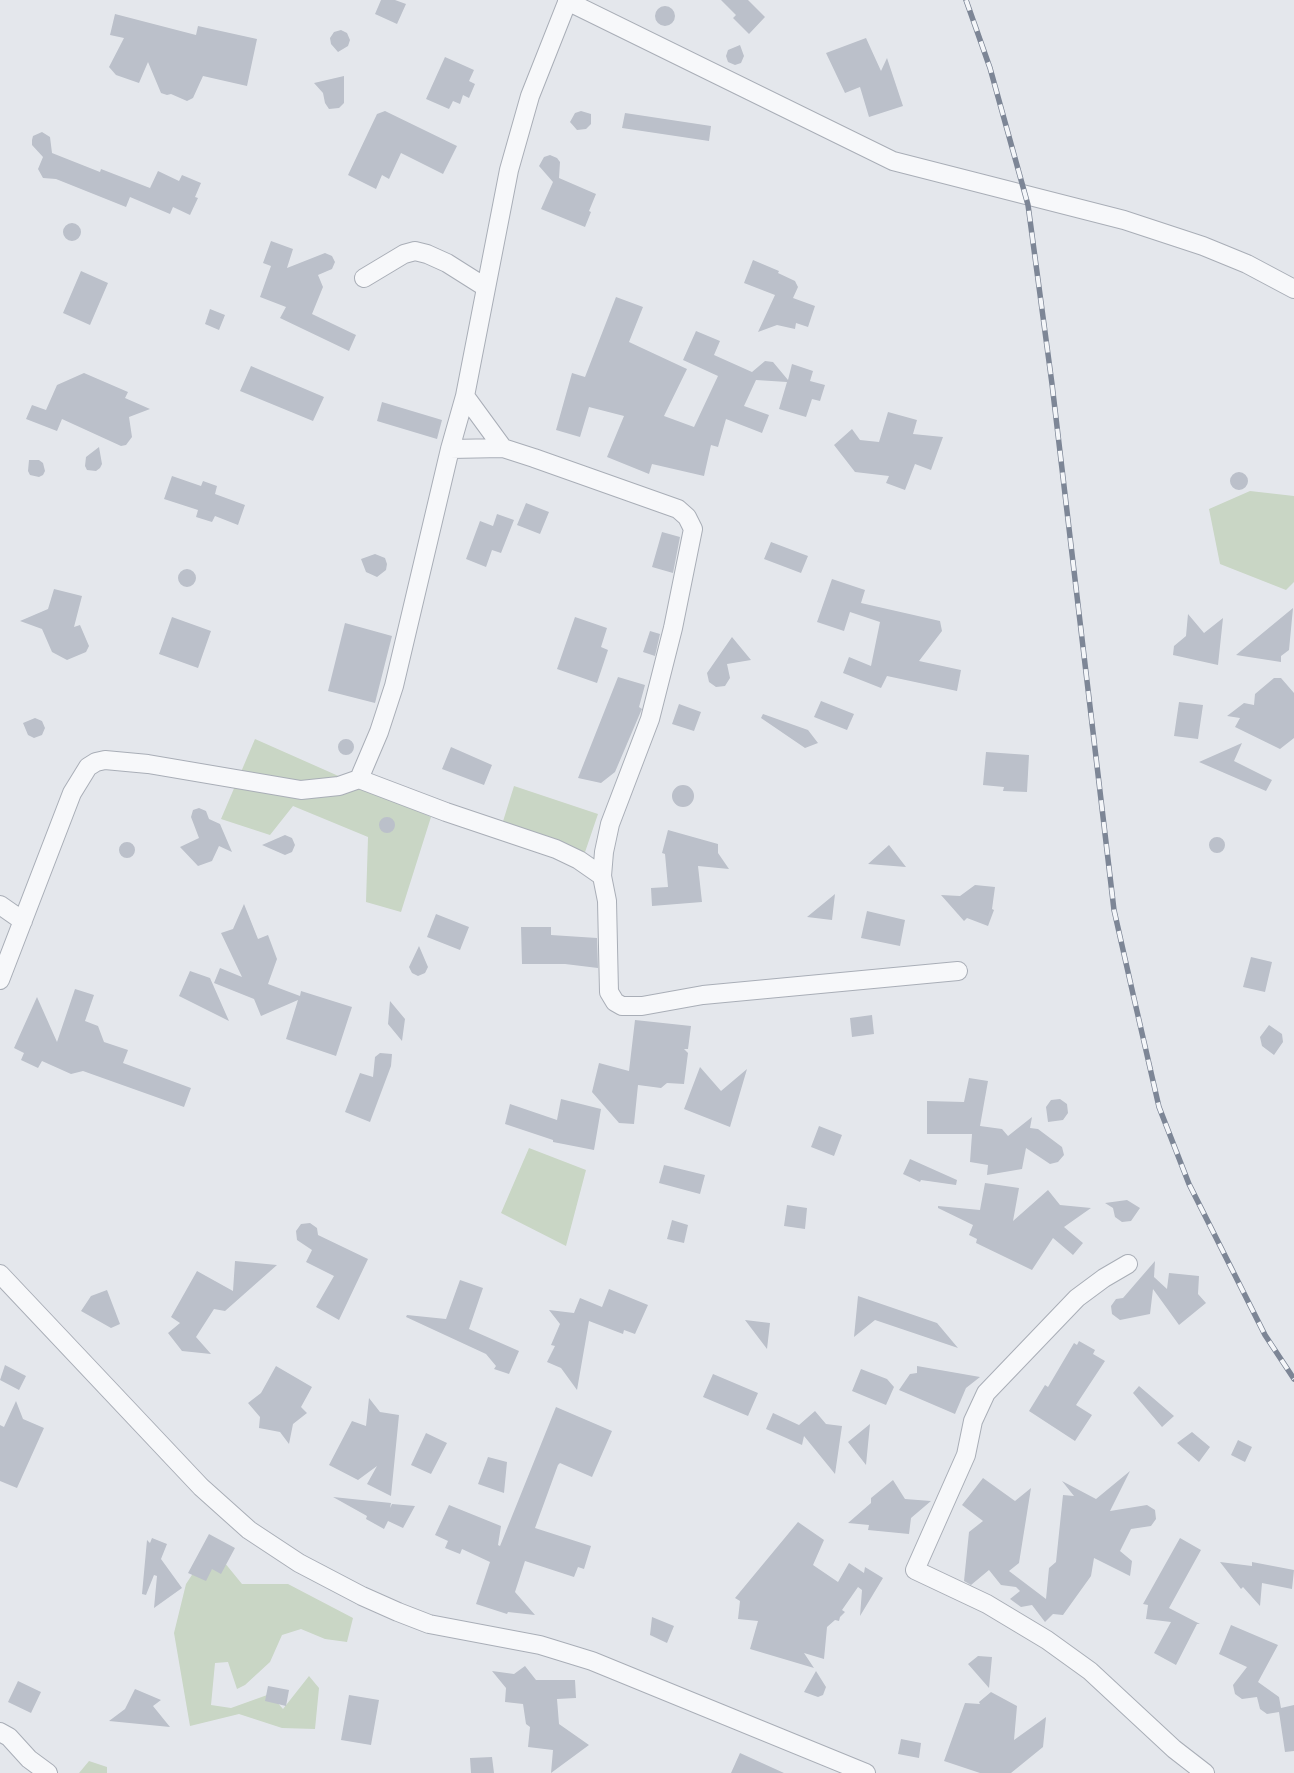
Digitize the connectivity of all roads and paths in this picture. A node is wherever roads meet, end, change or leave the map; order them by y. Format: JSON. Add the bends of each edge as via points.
{"nodes":[{"id":1,"x":568,"y":0,"type":"edge"},
{"id":2,"x":364,"y":278,"type":"dead end"},
{"id":3,"x":485,"y":287,"type":"junction"},
{"id":4,"x":1294,"y":289,"type":"edge"},
{"id":5,"x":465,"y":396,"type":"junction"},
{"id":6,"x":503,"y":448,"type":"junction"},
{"id":7,"x":450,"y":449,"type":"junction"},
{"id":8,"x":359,"y":779,"type":"junction"},
{"id":9,"x":602,"y":876,"type":"junction"},
{"id":10,"x":0,"y":905,"type":"edge"},
{"id":11,"x":23,"y":921,"type":"junction"},
{"id":12,"x":958,"y":971,"type":"dead end"},
{"id":13,"x":0,"y":980,"type":"edge"},
{"id":14,"x":1128,"y":1264,"type":"dead end"},
{"id":15,"x":0,"y":1274,"type":"edge"},
{"id":16,"x":0,"y":1732,"type":"edge"},
{"id":17,"x":48,"y":1773,"type":"edge"},
{"id":18,"x":866,"y":1773,"type":"edge"},
{"id":19,"x":1205,"y":1773,"type":"edge"}],
"edges":[{"from":1,"to":3,"type":"street","via":[[518,136]]},
{"from":1,"to":4,"type":"street","via":[[894,161],[1124,220],[1203,246],[1247,264]]},
{"from":2,"to":3,"type":"street","via":[[415,251],[447,264]]},
{"from":3,"to":5,"type":"street"},
{"from":5,"to":6,"type":"street"},
{"from":5,"to":7,"type":"street"},
{"from":6,"to":7,"type":"street"},
{"from":6,"to":9,"type":"street","via":[[678,509],[693,529],[650,719],[610,824]]},
{"from":7,"to":8,"type":"street","via":[[394,686]]},
{"from":8,"to":9,"type":"street","via":[[556,849]]},
{"from":8,"to":11,"type":"street","via":[[339,786],[301,790],[148,764],[116,760],[96,762],[84,772],[66,806]]},
{"from":9,"to":12,"type":"street","via":[[607,901],[609,992],[622,1006],[642,1006],[703,995]]},
{"from":10,"to":11,"type":"street"},
{"from":11,"to":13,"type":"street"},
{"from":14,"to":19,"type":"street","via":[[1077,1298],[986,1393],[973,1421],[966,1455],[915,1570],[987,1604],[1047,1640],[1090,1671],[1174,1749]]},
{"from":15,"to":18,"type":"street","via":[[201,1487],[249,1530],[299,1563],[362,1596],[429,1624],[540,1645],[592,1661]]},
{"from":16,"to":17,"type":"street","via":[[10,1737],[29,1759]]}]}
